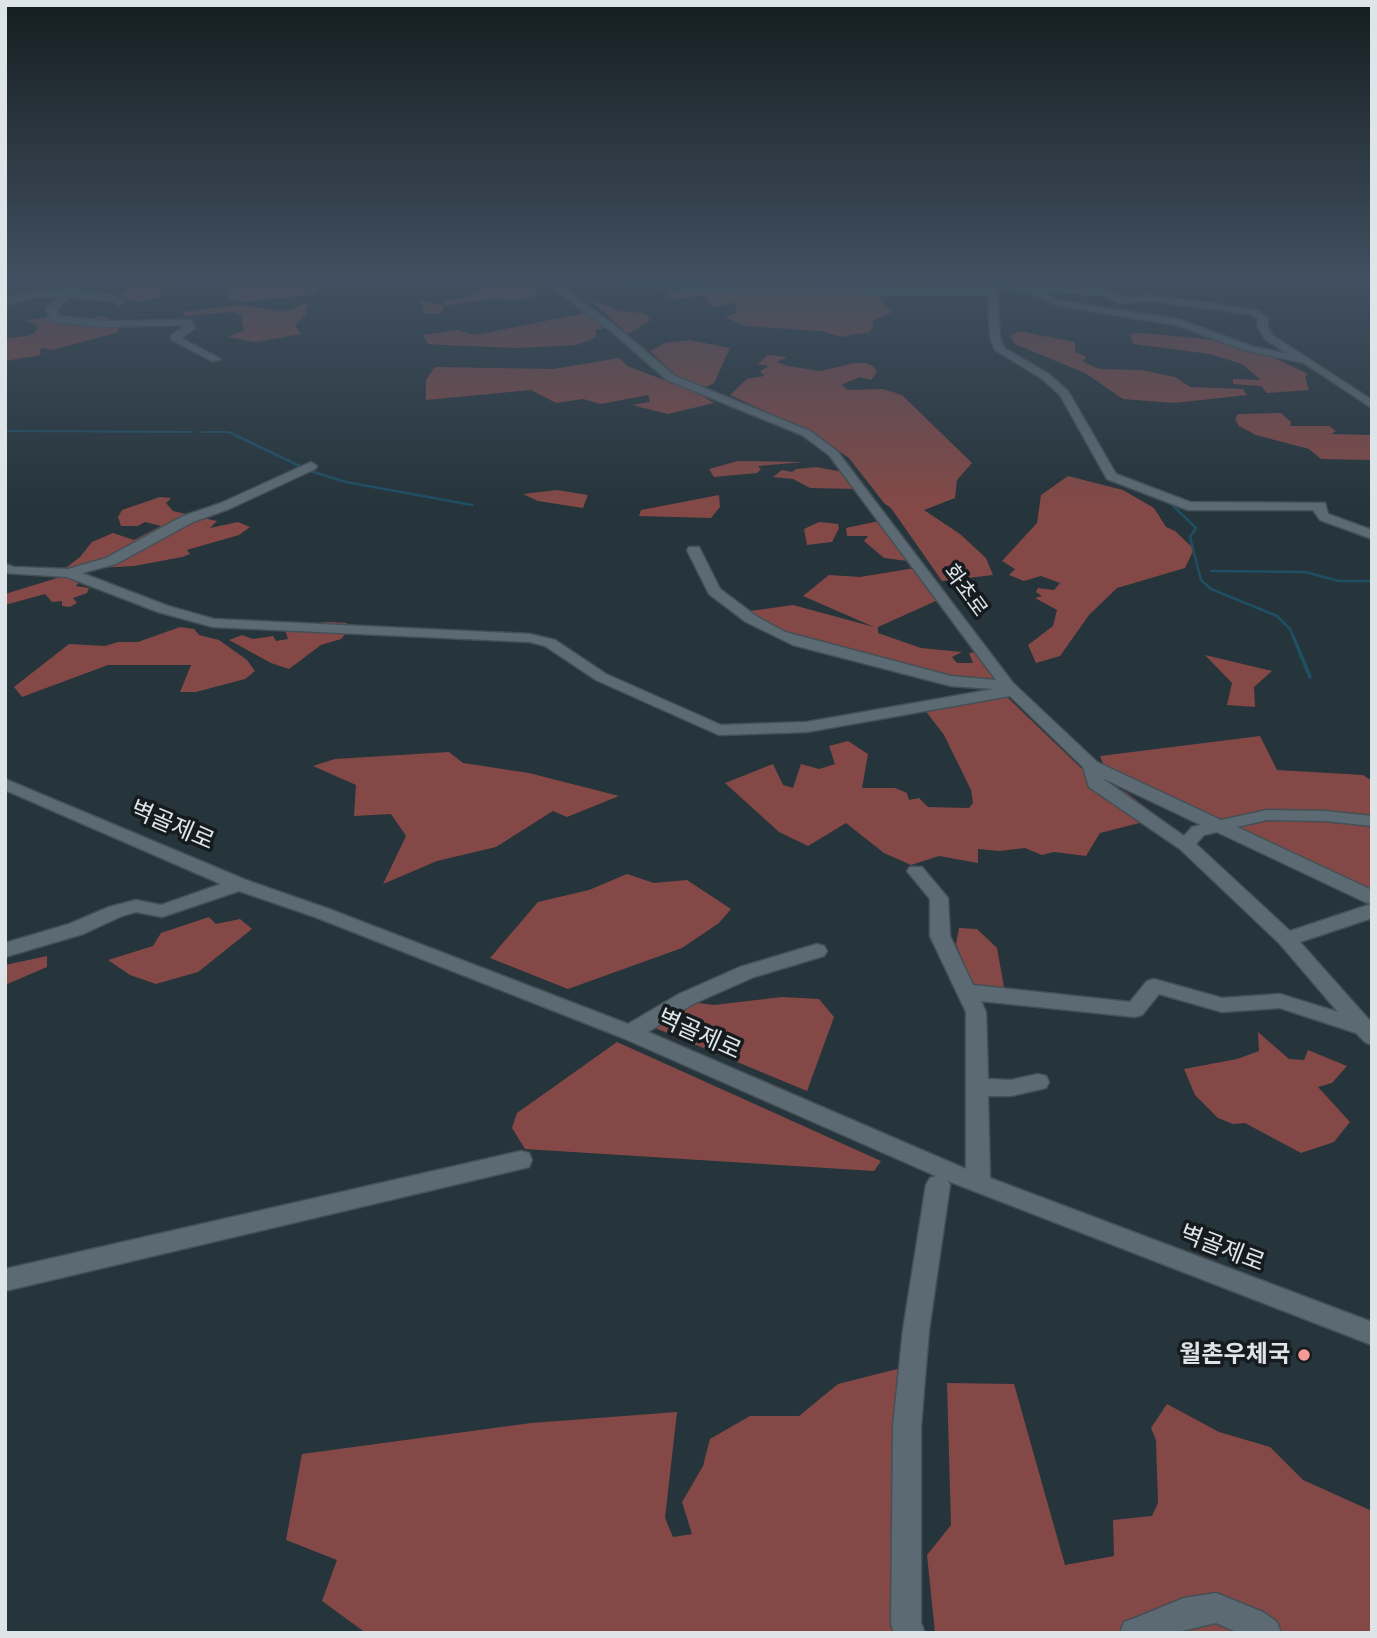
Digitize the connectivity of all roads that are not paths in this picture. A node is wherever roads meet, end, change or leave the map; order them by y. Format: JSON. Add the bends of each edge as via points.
{"nodes":[{"id":1,"x":211,"y":356,"type":"edge"},
{"id":2,"x":646,"y":356,"type":"edge"},
{"id":3,"x":1011,"y":356,"type":"edge"},
{"id":4,"x":1286,"y":356,"type":"edge"},
{"id":5,"x":1299,"y":356,"type":"edge"},
{"id":6,"x":216,"y":359,"type":"dead end"},
{"id":7,"x":1307,"y":361,"type":"junction"},
{"id":8,"x":1372,"y":405,"type":"edge"},
{"id":9,"x":311,"y":466,"type":"dead end"},
{"id":10,"x":1372,"y":535,"type":"edge"},
{"id":11,"x":694,"y":550,"type":"dead end"},
{"id":12,"x":5,"y":568,"type":"edge"},
{"id":13,"x":69,"y":573,"type":"junction"},
{"id":14,"x":1010,"y":689,"type":"junction"},
{"id":15,"x":1091,"y":766,"type":"junction"},
{"id":16,"x":5,"y":784,"type":"edge"},
{"id":17,"x":1372,"y":821,"type":"edge"},
{"id":18,"x":1217,"y":826,"type":"junction"},
{"id":19,"x":1186,"y":845,"type":"junction"},
{"id":20,"x":916,"y":871,"type":"dead end"},
{"id":21,"x":239,"y":884,"type":"junction"},
{"id":22,"x":1372,"y":898,"type":"edge"},
{"id":23,"x":1372,"y":910,"type":"edge"},
{"id":24,"x":1287,"y":939,"type":"junction"},
{"id":25,"x":5,"y":950,"type":"edge"},
{"id":26,"x":817,"y":951,"type":"dead end"},
{"id":27,"x":968,"y":992,"type":"junction"},
{"id":28,"x":1367,"y":1032,"type":"edge"},
{"id":29,"x":630,"y":1033,"type":"junction"},
{"id":30,"x":1038,"y":1082,"type":"dead end"},
{"id":31,"x":977,"y":1087,"type":"junction"},
{"id":32,"x":521,"y":1160,"type":"dead end"},
{"id":33,"x":978,"y":1184,"type":"junction"},
{"id":34,"x":938,"y":1185,"type":"dead end"},
{"id":35,"x":5,"y":1280,"type":"edge"},
{"id":36,"x":1372,"y":1334,"type":"edge"},
{"id":37,"x":910,"y":1633,"type":"edge"},
{"id":38,"x":1135,"y":1633,"type":"edge"},
{"id":39,"x":1266,"y":1633,"type":"edge"}],
"edges":[{"from":1,"to":6,"type":"street"},
{"from":2,"to":14,"type":"street","name":"화초로","via":[[671,378],[806,433],[833,453]]},
{"from":3,"to":10,"type":"street","via":[[1064,393],[1111,476],[1188,506],[1321,506],[1319,512],[1324,517]]},
{"from":4,"to":7,"type":"street"},
{"from":5,"to":7,"type":"street"},
{"from":7,"to":8,"type":"street"},
{"from":9,"to":13,"type":"street","via":[[188,519],[111,561]]},
{"from":11,"to":14,"type":"street","via":[[714,592],[780,635],[951,681]]},
{"from":12,"to":13,"type":"street"},
{"from":13,"to":14,"type":"street","via":[[213,623],[530,638],[550,643],[601,677],[719,730],[807,727]]},
{"from":14,"to":15,"type":"street","name":"화초로"},
{"from":15,"to":18,"type":"street","name":"화초로"},
{"from":15,"to":19,"type":"street","via":[[1095,783]]},
{"from":16,"to":21,"type":"street","name":"벽골제로"},
{"from":17,"to":18,"type":"street","via":[[1267,815]]},
{"from":18,"to":19,"type":"street","via":[[1198,831]]},
{"from":18,"to":22,"type":"street","name":"화초로"},
{"from":19,"to":24,"type":"street"},
{"from":20,"to":27,"type":"street","via":[[939,898],[940,936]]},
{"from":21,"to":25,"type":"street","via":[[162,911],[136,906],[116,911],[76,929]]},
{"from":21,"to":29,"type":"street","name":"벽골제로"},
{"from":23,"to":24,"type":"street"},
{"from":24,"to":28,"type":"street"},
{"from":26,"to":29,"type":"street","via":[[747,972],[686,999]]},
{"from":27,"to":28,"type":"street","via":[[1135,1010],[1154,986],[1222,1005],[1280,1001]]},
{"from":27,"to":31,"type":"street","via":[[976,1012]]},
{"from":29,"to":33,"type":"street","name":"벽골제로"},
{"from":30,"to":31,"type":"street","via":[[1011,1088]]},
{"from":31,"to":33,"type":"street"},
{"from":32,"to":35,"type":"street"},
{"from":33,"to":36,"type":"street","name":"벽골제로"},
{"from":34,"to":37,"type":"street","via":[[907,1426],[906,1624]]},
{"from":38,"to":39,"type":"street","via":[[1184,1613],[1216,1608]]}]}
